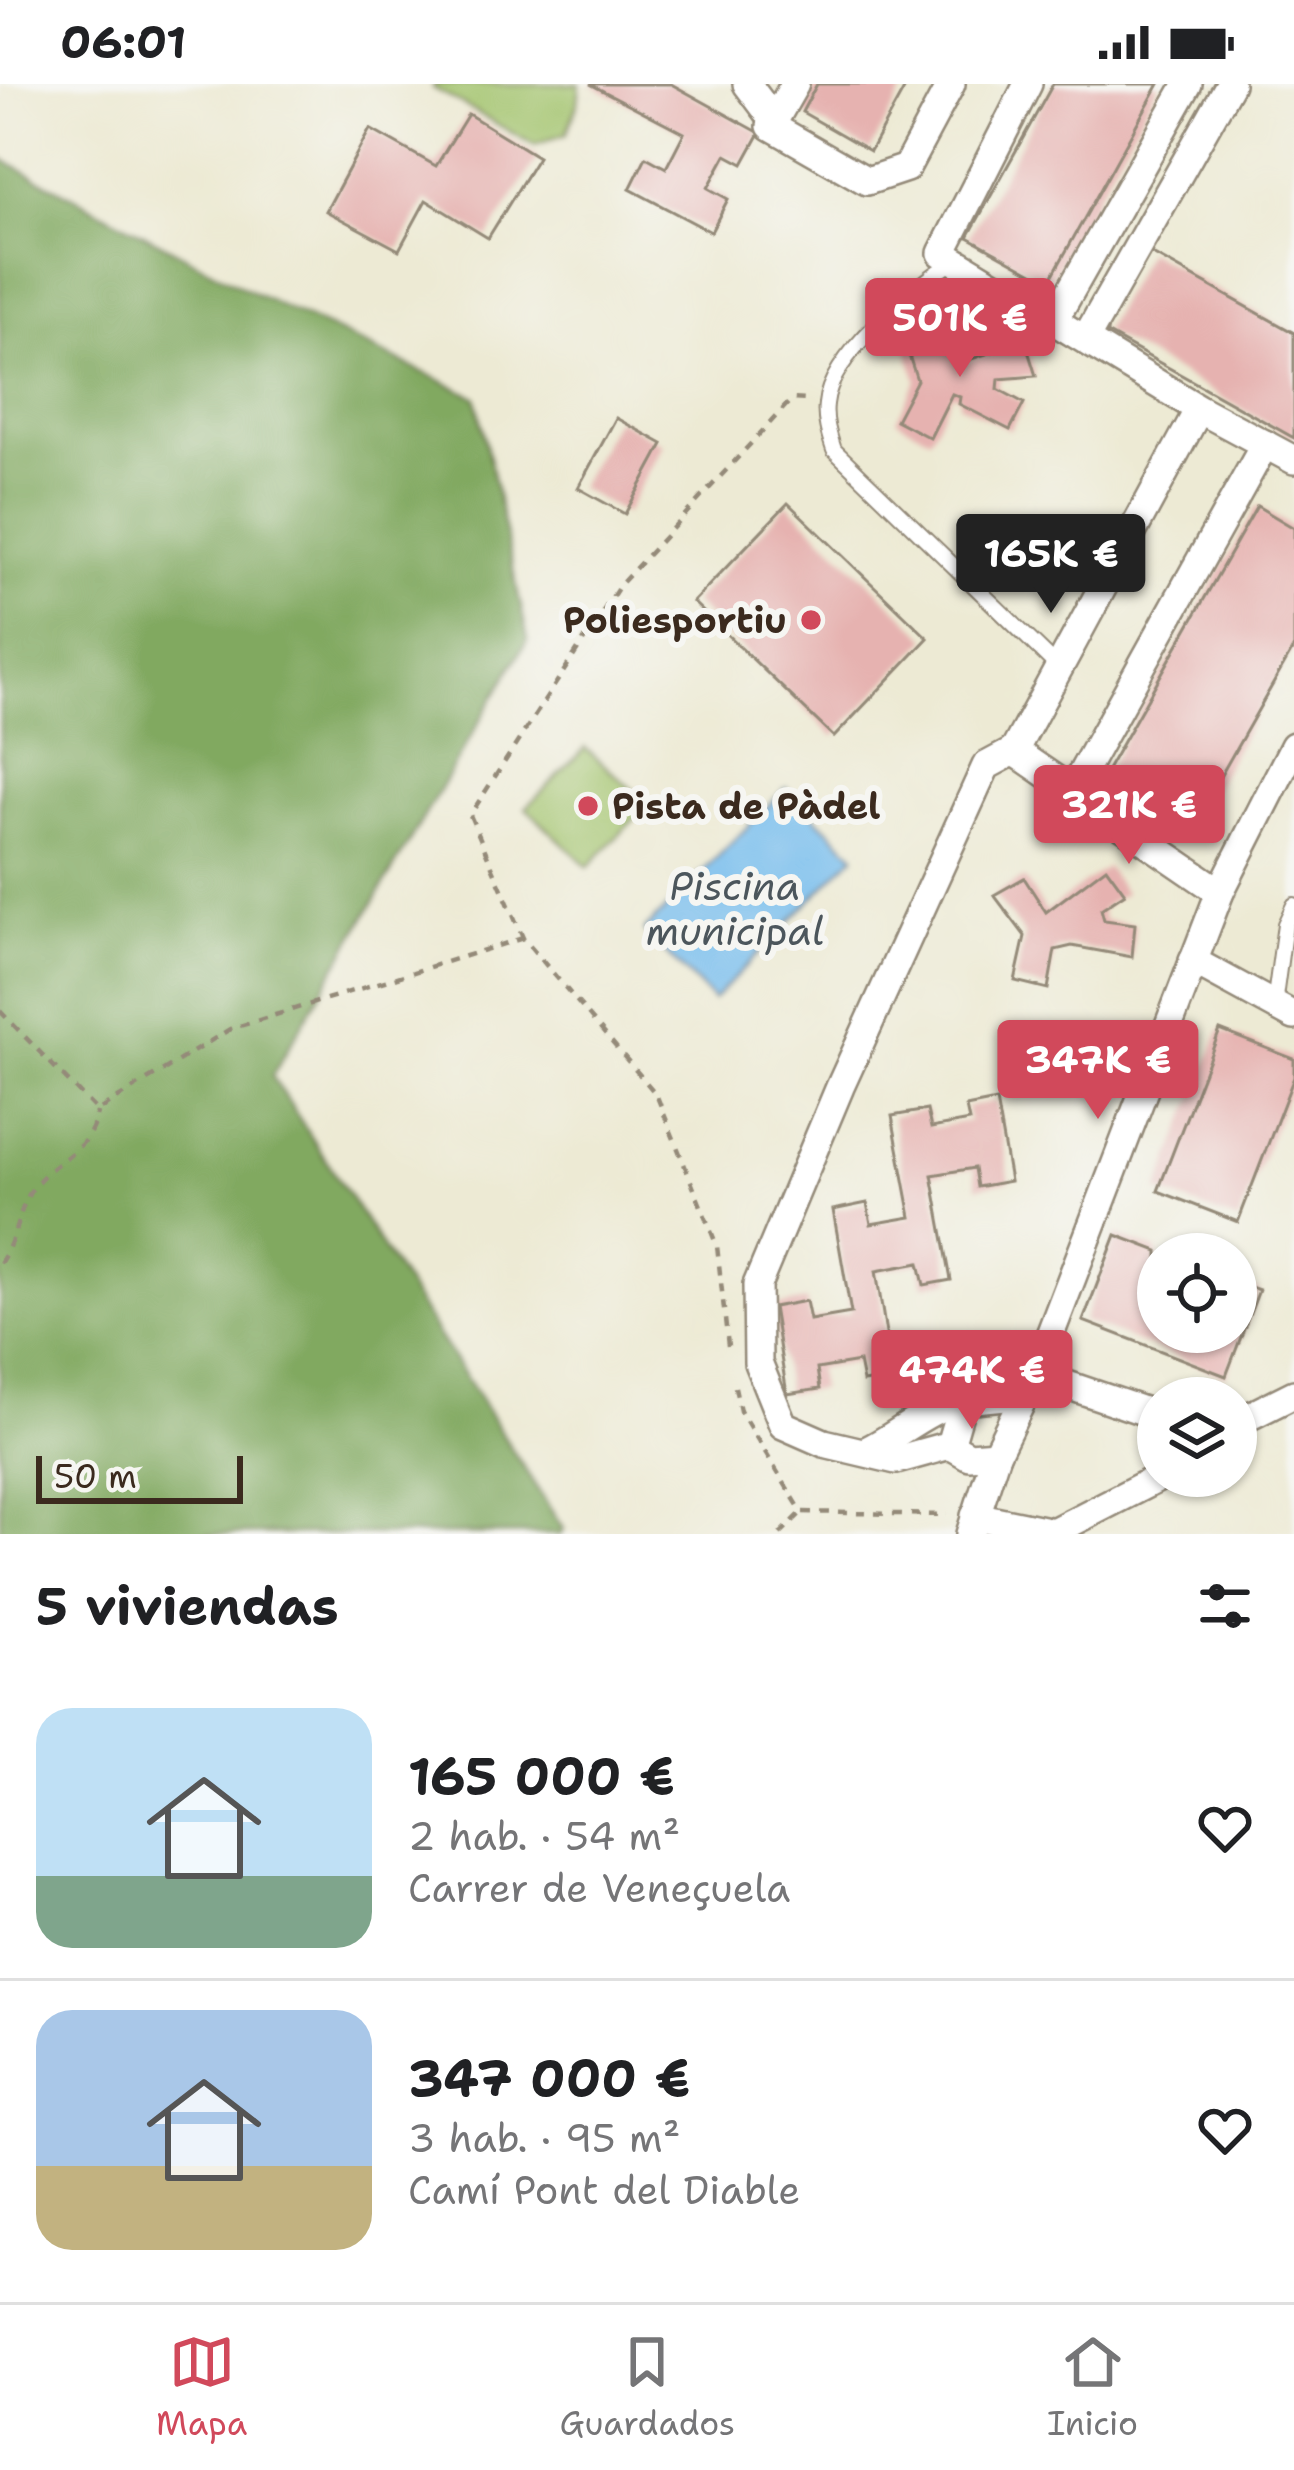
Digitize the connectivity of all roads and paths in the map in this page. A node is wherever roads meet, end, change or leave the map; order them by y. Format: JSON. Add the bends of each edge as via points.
{"nodes":[{"id":1,"x":747,"y":84,"type":"edge"},
{"id":2,"x":794,"y":84,"type":"edge"},
{"id":3,"x":951,"y":84,"type":"edge"},
{"id":4,"x":1028,"y":84,"type":"edge"},
{"id":5,"x":1188,"y":84,"type":"edge"},
{"id":6,"x":1230,"y":84,"type":"edge"},
{"id":7,"x":774,"y":120,"type":"junction"},
{"id":8,"x":948,"y":257,"type":"junction"},
{"id":9,"x":1054,"y":320,"type":"junction"},
{"id":10,"x":1086,"y":338,"type":"junction"},
{"id":11,"x":825,"y":400,"type":"junction"},
{"id":12,"x":1199,"y":409,"type":"junction"},
{"id":13,"x":1265,"y":444,"type":"junction"},
{"id":14,"x":1294,"y":460,"type":"edge"},
{"id":15,"x":1059,"y":668,"type":"junction"},
{"id":16,"x":1294,"y":746,"type":"edge"},
{"id":17,"x":1014,"y":751,"type":"junction"},
{"id":18,"x":1072,"y":790,"type":"junction"},
{"id":19,"x":1220,"y":892,"type":"junction"},
{"id":20,"x":1294,"y":905,"type":"edge"},
{"id":21,"x":523,"y":938,"type":"junction"},
{"id":22,"x":1193,"y":961,"type":"junction"},
{"id":23,"x":0,"y":1011,"type":"edge"},
{"id":24,"x":1284,"y":1011,"type":"edge"},
{"id":25,"x":97,"y":1111,"type":"junction"},
{"id":26,"x":0,"y":1264,"type":"edge"},
{"id":27,"x":728,"y":1348,"type":"dead end"},
{"id":28,"x":732,"y":1369,"type":"dead end"},
{"id":29,"x":1030,"y":1384,"type":"junction"},
{"id":30,"x":1294,"y":1394,"type":"edge"},
{"id":31,"x":963,"y":1400,"type":"junction"},
{"id":32,"x":1137,"y":1411,"type":"edge"},
{"id":33,"x":1257,"y":1412,"type":"edge"},
{"id":34,"x":950,"y":1445,"type":"junction"},
{"id":35,"x":866,"y":1451,"type":"junction"},
{"id":36,"x":996,"y":1454,"type":"junction"},
{"id":37,"x":1137,"y":1489,"type":"edge"},
{"id":38,"x":802,"y":1512,"type":"junction"},
{"id":39,"x":972,"y":1525,"type":"edge"},
{"id":40,"x":780,"y":1534,"type":"edge"}],
"edges":[{"from":1,"to":7,"type":"street"},
{"from":2,"to":7,"type":"street"},
{"from":3,"to":7,"type":"street","via":[[906,169],[867,181],[771,126]]},
{"from":4,"to":8,"type":"street"},
{"from":5,"to":9,"type":"street"},
{"from":6,"to":10,"type":"street"},
{"from":8,"to":9,"type":"street"},
{"from":8,"to":11,"type":"lane","via":[[850,353]]},
{"from":9,"to":10,"type":"street"},
{"from":10,"to":12,"type":"street"},
{"from":11,"to":15,"type":"lane","via":[[834,450]]},
{"from":11,"to":21,"type":"path","via":[[792,399],[620,585],[470,815]]},
{"from":12,"to":13,"type":"street"},
{"from":12,"to":15,"type":"street"},
{"from":13,"to":14,"type":"street"},
{"from":13,"to":18,"type":"street"},
{"from":15,"to":17,"type":"street"},
{"from":16,"to":19,"type":"street"},
{"from":17,"to":18,"type":"street"},
{"from":17,"to":35,"type":"street","via":[[986,766],[758,1286],[758,1363],[783,1425]]},
{"from":18,"to":19,"type":"street"},
{"from":19,"to":22,"type":"street"},
{"from":20,"to":24,"type":"lane","via":[[1285,924]]},
{"from":21,"to":25,"type":"path","via":[[230,1029]]},
{"from":21,"to":27,"type":"path","via":[[656,1094],[717,1246]]},
{"from":22,"to":24,"type":"street"},
{"from":22,"to":29,"type":"street"},
{"from":23,"to":25,"type":"path"},
{"from":25,"to":26,"type":"path","via":[[93,1135],[33,1186]]},
{"from":28,"to":38,"type":"path","via":[[740,1411]]},
{"from":29,"to":31,"type":"street"},
{"from":29,"to":32,"type":"street"},
{"from":29,"to":36,"type":"street"},
{"from":30,"to":33,"type":"street"},
{"from":31,"to":34,"type":"street"},
{"from":31,"to":35,"type":"street","via":[[939,1405]]},
{"from":34,"to":35,"type":"street","via":[[896,1460]]},
{"from":34,"to":36,"type":"street","via":[[969,1456]]},
{"from":36,"to":39,"type":"street"},
{"from":37,"to":39,"type":"street","via":[[1053,1532]]},
{"from":38,"to":39,"type":"path"},
{"from":38,"to":40,"type":"path"}]}
